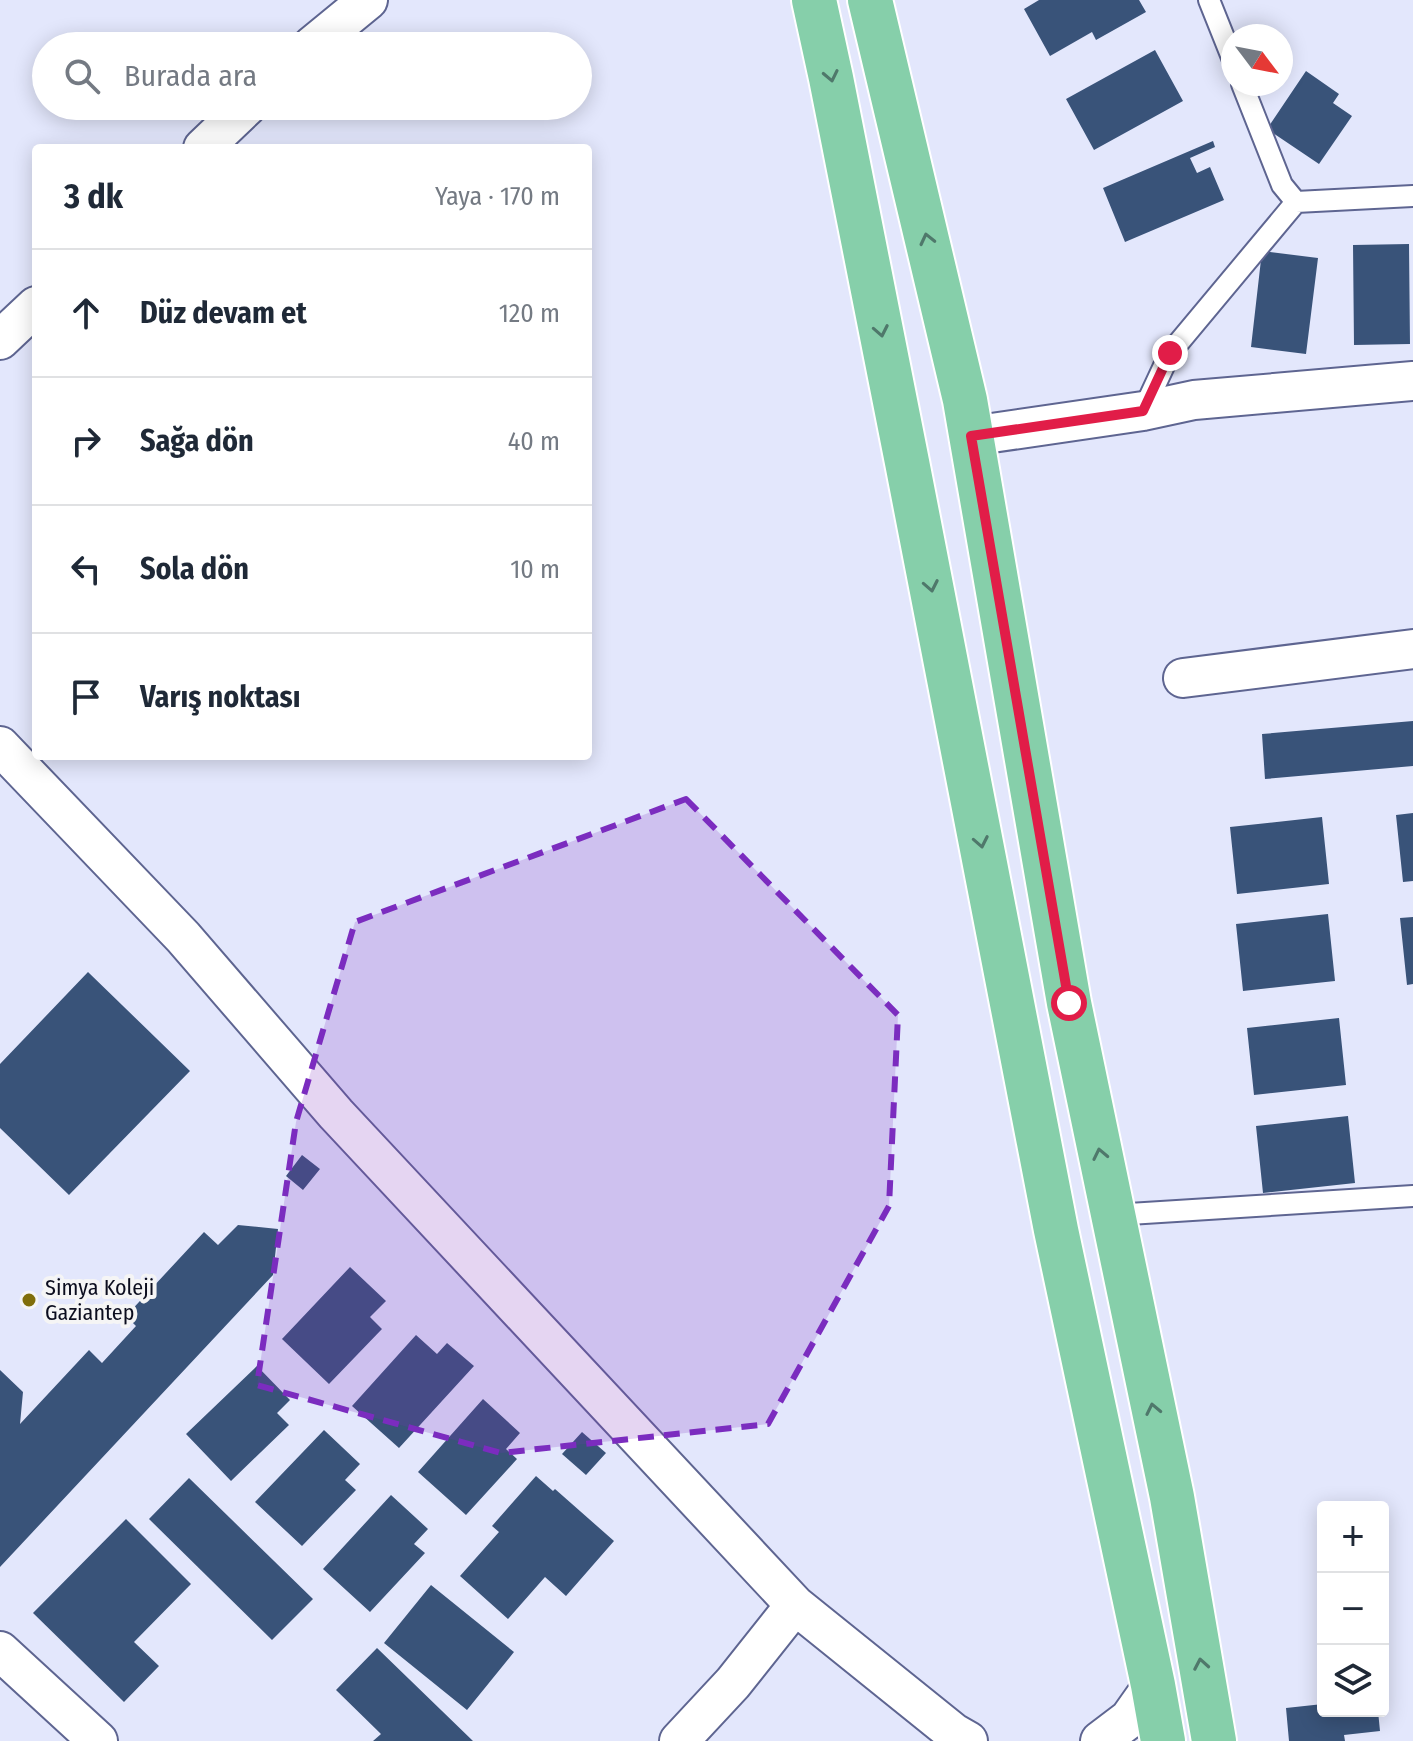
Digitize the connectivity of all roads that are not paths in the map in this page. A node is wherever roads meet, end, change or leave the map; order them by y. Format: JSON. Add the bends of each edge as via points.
{"nodes":[{"id":1,"x":368,"y":0,"type":"edge"},
{"id":2,"x":814,"y":0,"type":"edge"},
{"id":3,"x":870,"y":0,"type":"edge"},
{"id":4,"x":1209,"y":0,"type":"edge"},
{"id":5,"x":1221,"y":30,"type":"edge"},
{"id":6,"x":329,"y":32,"type":"edge"},
{"id":7,"x":1247,"y":96,"type":"edge"},
{"id":8,"x":232,"y":120,"type":"edge"},
{"id":9,"x":207,"y":144,"type":"edge"},
{"id":10,"x":1413,"y":196,"type":"edge"},
{"id":11,"x":1296,"y":202,"type":"junction"},
{"id":12,"x":32,"y":310,"type":"edge"},
{"id":13,"x":0,"y":340,"type":"edge"},
{"id":14,"x":1413,"y":381,"type":"edge"},
{"id":15,"x":1143,"y":411,"type":"junction"},
{"id":16,"x":971,"y":436,"type":"junction"},
{"id":17,"x":1413,"y":649,"type":"edge"},
{"id":18,"x":1183,"y":678,"type":"dead end"},
{"id":19,"x":0,"y":746,"type":"edge"},
{"id":20,"x":1413,"y":1196,"type":"edge"},
{"id":21,"x":1113,"y":1215,"type":"junction"},
{"id":22,"x":795,"y":1605,"type":"junction"},
{"id":23,"x":0,"y":1651,"type":"edge"},
{"id":24,"x":1153,"y":1685,"type":"junction"},
{"id":25,"x":960,"y":1738,"type":"edge"},
{"id":26,"x":98,"y":1741,"type":"edge"},
{"id":27,"x":679,"y":1741,"type":"edge"},
{"id":28,"x":1100,"y":1741,"type":"edge"},
{"id":29,"x":1163,"y":1741,"type":"edge"},
{"id":30,"x":1214,"y":1741,"type":"edge"}],
"edges":[{"from":1,"to":6,"type":"street"},
{"from":2,"to":24,"type":"main road","one_way":true,"via":[[1056,1230]]},
{"from":16,"to":3,"type":"main road","one_way":true},
{"from":4,"to":5,"type":"lane"},
{"from":7,"to":11,"type":"lane","via":[[1282,185]]},
{"from":8,"to":9,"type":"street"},
{"from":10,"to":11,"type":"lane"},
{"from":11,"to":15,"type":"lane","via":[[1170,353]]},
{"from":12,"to":13,"type":"street"},
{"from":14,"to":15,"type":"street","via":[[1194,400]]},
{"from":15,"to":16,"type":"street"},
{"from":21,"to":16,"type":"main road","one_way":true,"via":[[1067,988]]},
{"from":17,"to":18,"type":"street"},
{"from":19,"to":22,"type":"street","via":[[183,937],[336,1114]]},
{"from":20,"to":21,"type":"lane"},
{"from":30,"to":21,"type":"main road","one_way":true,"via":[[1172,1497]]},
{"from":22,"to":25,"type":"street"},
{"from":22,"to":27,"type":"street"},
{"from":23,"to":26,"type":"street"},
{"from":24,"to":28,"type":"street","via":[[1129,1719]]},
{"from":24,"to":29,"type":"main road"}]}
